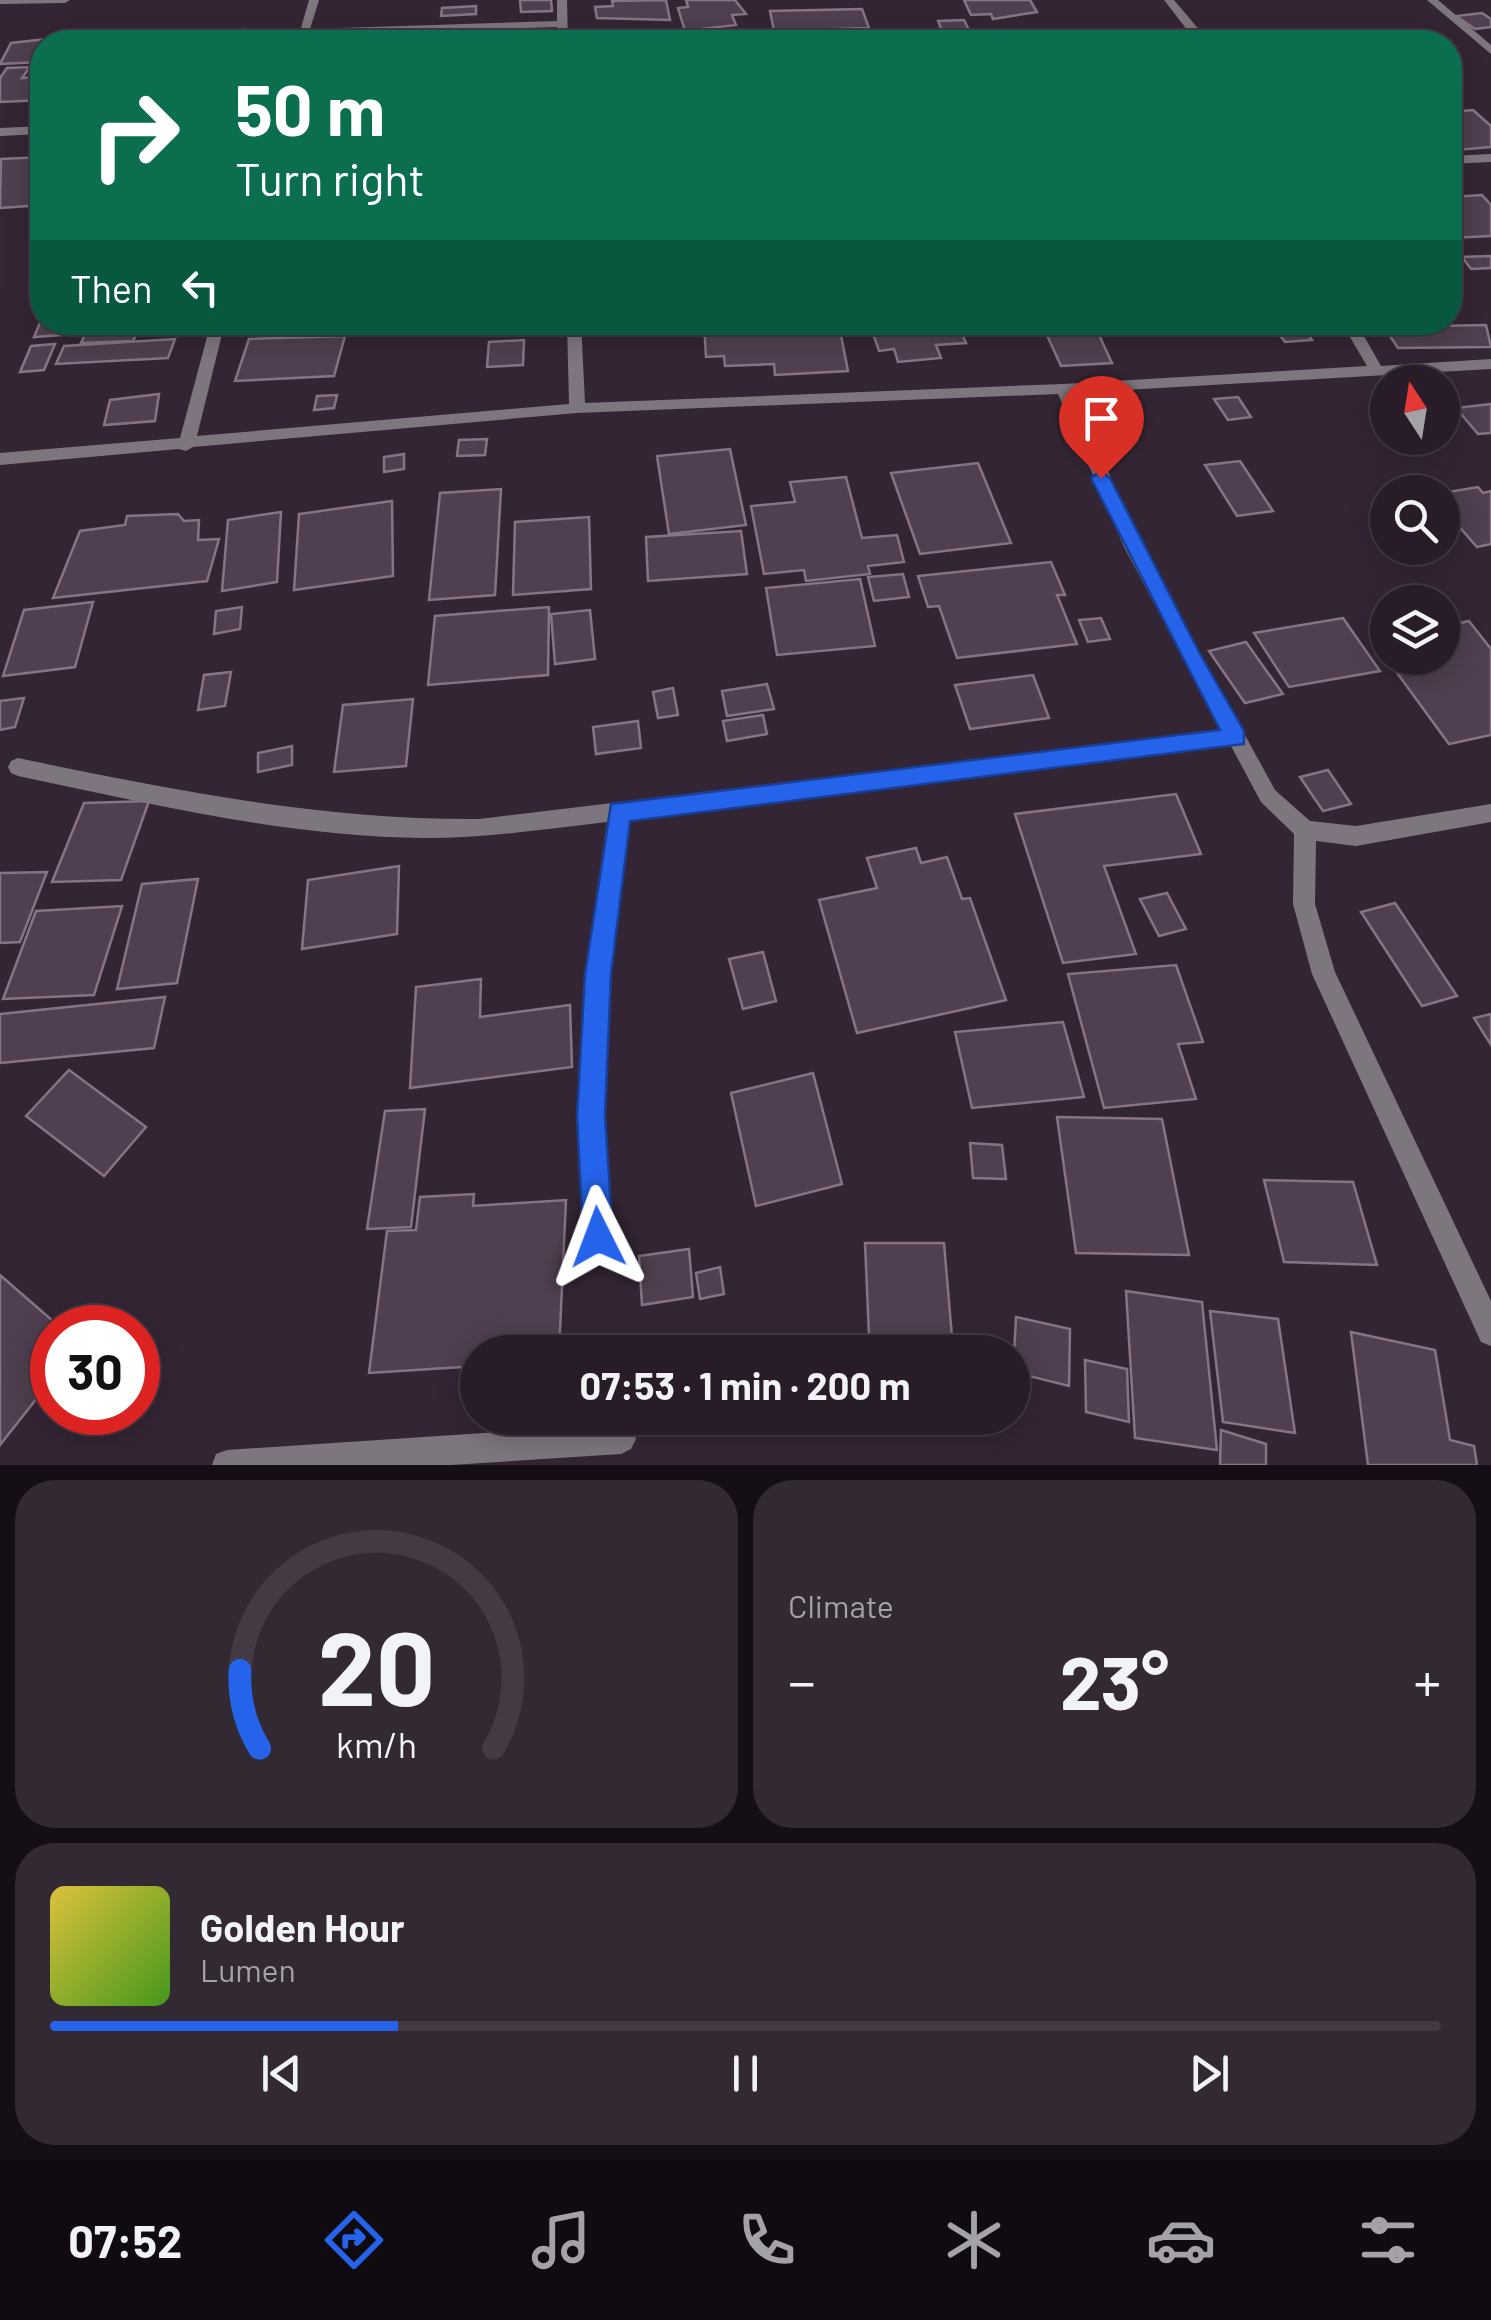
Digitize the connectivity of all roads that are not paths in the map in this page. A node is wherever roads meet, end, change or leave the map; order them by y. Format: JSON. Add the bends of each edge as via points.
{"nodes":[{"id":1,"x":64,"y":0,"type":"edge"},
{"id":2,"x":314,"y":0,"type":"edge"},
{"id":3,"x":562,"y":0,"type":"edge"},
{"id":4,"x":1169,"y":0,"type":"edge"},
{"id":5,"x":1432,"y":0,"type":"edge"},
{"id":6,"x":0,"y":1,"type":"edge"},
{"id":7,"x":562,"y":24,"type":"junction"},
{"id":8,"x":304,"y":30,"type":"edge"},
{"id":9,"x":442,"y":30,"type":"edge"},
{"id":10,"x":562,"y":30,"type":"edge"},
{"id":11,"x":1193,"y":30,"type":"edge"},
{"id":12,"x":1491,"y":50,"type":"edge"},
{"id":13,"x":30,"y":131,"type":"edge"},
{"id":14,"x":0,"y":132,"type":"edge"},
{"id":15,"x":1491,"y":158,"type":"edge"},
{"id":16,"x":1462,"y":159,"type":"edge"},
{"id":17,"x":215,"y":335,"type":"edge"},
{"id":18,"x":575,"y":335,"type":"edge"},
{"id":19,"x":1356,"y":335,"type":"edge"},
{"id":20,"x":1491,"y":364,"type":"edge"},
{"id":21,"x":1374,"y":365,"type":"edge"},
{"id":22,"x":1460,"y":366,"type":"edge"},
{"id":23,"x":1370,"y":370,"type":"edge"},
{"id":24,"x":1063,"y":390,"type":"junction"},
{"id":25,"x":578,"y":408,"type":"junction"},
{"id":26,"x":186,"y":446,"type":"junction"},
{"id":27,"x":0,"y":459,"type":"edge"},
{"id":28,"x":1236,"y":738,"type":"junction"},
{"id":29,"x":18,"y":768,"type":"dead end"},
{"id":30,"x":619,"y":811,"type":"junction"},
{"id":31,"x":1491,"y":813,"type":"edge"},
{"id":32,"x":1305,"y":830,"type":"junction"},
{"id":33,"x":598,"y":1237,"type":"dead end"},
{"id":34,"x":1491,"y":1332,"type":"edge"},
{"id":35,"x":620,"y":1438,"type":"dead end"},
{"id":36,"x":227,"y":1465,"type":"edge"}],
"edges":[{"from":1,"to":6,"type":"street"},
{"from":2,"to":8,"type":"street"},
{"from":3,"to":7,"type":"street"},
{"from":4,"to":11,"type":"street"},
{"from":5,"to":12,"type":"street"},
{"from":7,"to":9,"type":"street"},
{"from":7,"to":10,"type":"street"},
{"from":13,"to":14,"type":"street"},
{"from":15,"to":16,"type":"street"},
{"from":17,"to":26,"type":"street"},
{"from":18,"to":25,"type":"street"},
{"from":19,"to":21,"type":"street"},
{"from":20,"to":22,"type":"street"},
{"from":23,"to":24,"type":"street"},
{"from":24,"to":25,"type":"street"},
{"from":24,"to":28,"type":"street","via":[[1133,547]]},
{"from":25,"to":26,"type":"street"},
{"from":26,"to":27,"type":"street"},
{"from":28,"to":30,"type":"street"},
{"from":28,"to":32,"type":"street","via":[[1268,796]]},
{"from":29,"to":30,"type":"street","via":[[408,831]]},
{"from":30,"to":33,"type":"street","via":[[598,974],[591,1116]]},
{"from":31,"to":32,"type":"street","via":[[1356,836]]},
{"from":32,"to":34,"type":"street","via":[[1304,904],[1324,974]]},
{"from":35,"to":36,"type":"street"}]}
